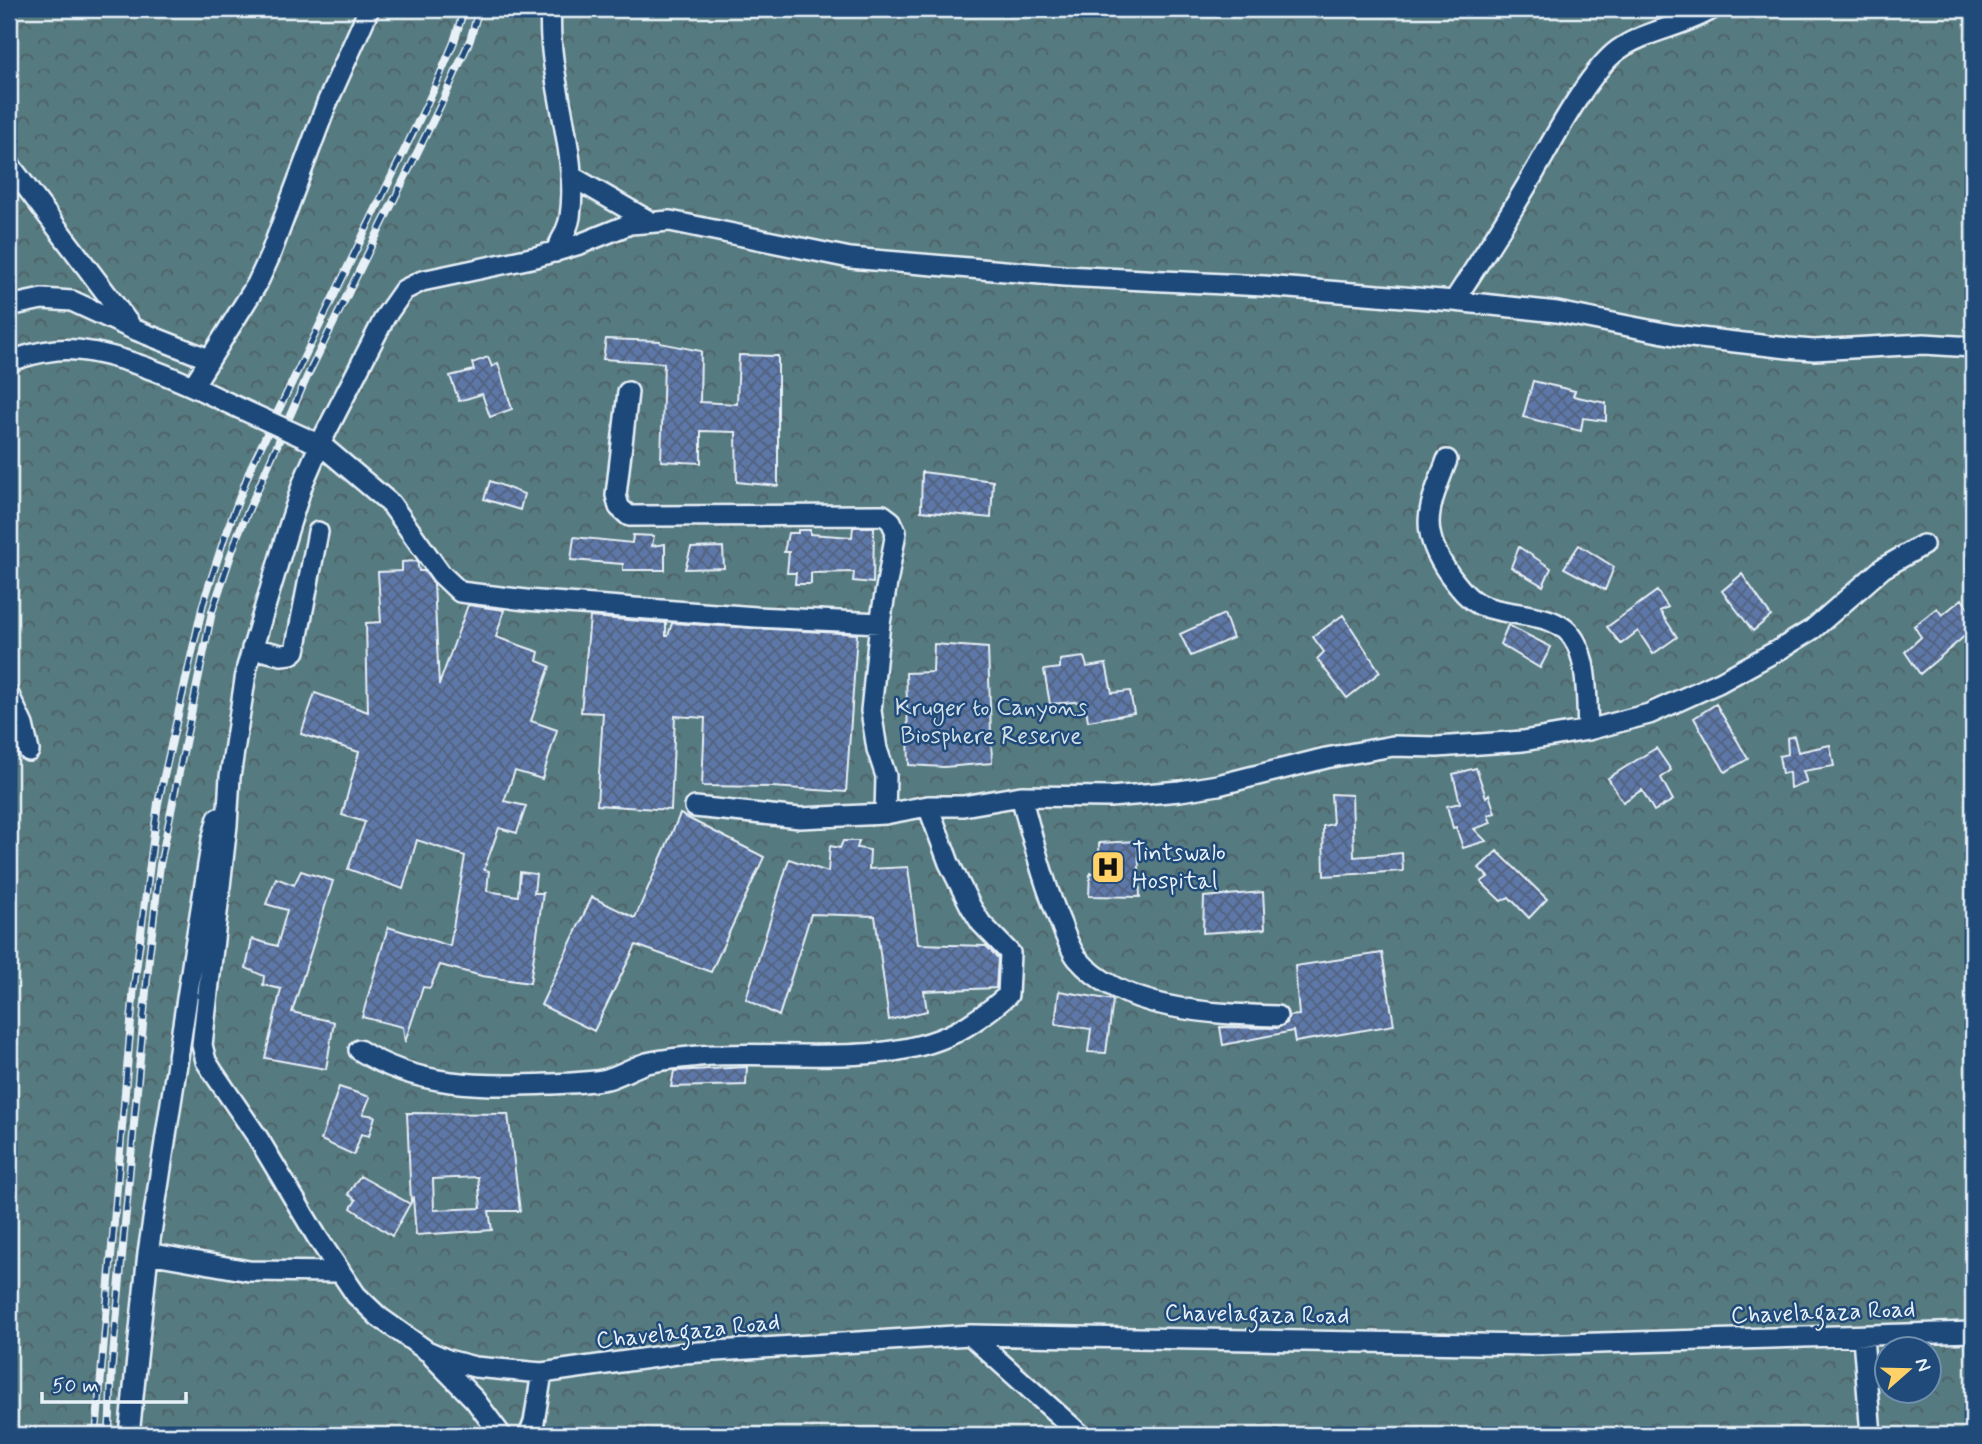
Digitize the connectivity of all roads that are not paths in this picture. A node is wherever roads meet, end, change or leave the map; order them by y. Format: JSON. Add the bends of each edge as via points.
{"nodes":[{"id":1,"x":369,"y":9,"type":"edge"},
{"id":2,"x":551,"y":9,"type":"edge"},
{"id":3,"x":1712,"y":9,"type":"edge"},
{"id":4,"x":9,"y":164,"type":"edge"},
{"id":5,"x":571,"y":176,"type":"junction"},
{"id":6,"x":649,"y":221,"type":"junction"},
{"id":7,"x":555,"y":251,"type":"junction"},
{"id":8,"x":1454,"y":301,"type":"junction"},
{"id":9,"x":9,"y":306,"type":"edge"},
{"id":10,"x":133,"y":329,"type":"junction"},
{"id":11,"x":1973,"y":347,"type":"edge"},
{"id":12,"x":209,"y":359,"type":"junction"},
{"id":13,"x":9,"y":362,"type":"edge"},
{"id":14,"x":192,"y":386,"type":"junction"},
{"id":15,"x":628,"y":391,"type":"dead end"},
{"id":16,"x":313,"y":441,"type":"junction"},
{"id":17,"x":1447,"y":460,"type":"dead end"},
{"id":18,"x":318,"y":532,"type":"dead end"},
{"id":19,"x":1923,"y":545,"type":"dead end"},
{"id":20,"x":880,"y":623,"type":"junction"},
{"id":21,"x":252,"y":648,"type":"junction"},
{"id":22,"x":9,"y":695,"type":"edge"},
{"id":23,"x":1588,"y":730,"type":"junction"},
{"id":24,"x":29,"y":751,"type":"dead end"},
{"id":25,"x":230,"y":777,"type":"junction"},
{"id":26,"x":1021,"y":796,"type":"junction"},
{"id":27,"x":928,"y":806,"type":"junction"},
{"id":28,"x":695,"y":807,"type":"dead end"},
{"id":29,"x":885,"y":814,"type":"junction"},
{"id":30,"x":1277,"y":1016,"type":"dead end"},
{"id":31,"x":359,"y":1051,"type":"dead end"},
{"id":32,"x":148,"y":1253,"type":"junction"},
{"id":33,"x":340,"y":1272,"type":"junction"},
{"id":34,"x":1973,"y":1332,"type":"edge"},
{"id":35,"x":970,"y":1335,"type":"junction"},
{"id":36,"x":1863,"y":1337,"type":"junction"},
{"id":37,"x":427,"y":1351,"type":"junction"},
{"id":38,"x":542,"y":1373,"type":"junction"},
{"id":39,"x":129,"y":1435,"type":"edge"},
{"id":40,"x":501,"y":1435,"type":"edge"},
{"id":41,"x":529,"y":1435,"type":"edge"},
{"id":42,"x":1081,"y":1435,"type":"edge"},
{"id":43,"x":1871,"y":1435,"type":"edge"}],
"edges":[{"from":1,"to":12,"type":"street","via":[[327,103],[269,258]]},
{"from":2,"to":5,"type":"street"},
{"from":3,"to":8,"type":"street","via":[[1628,43],[1598,70]]},
{"from":4,"to":10,"type":"street"},
{"from":5,"to":6,"type":"street"},
{"from":5,"to":7,"type":"street","via":[[569,218]]},
{"from":6,"to":7,"type":"street"},
{"from":6,"to":8,"type":"street","via":[[713,228],[850,258]]},
{"from":7,"to":16,"type":"street","via":[[422,281],[404,290]]},
{"from":8,"to":11,"type":"street","via":[[1788,348]]},
{"from":9,"to":10,"type":"street","via":[[57,298]]},
{"from":10,"to":12,"type":"street"},
{"from":12,"to":14,"type":"street"},
{"from":13,"to":14,"type":"street","via":[[58,350],[77,351]]},
{"from":14,"to":16,"type":"street","bridge":true},
{"from":15,"to":20,"type":"street","via":[[616,495],[623,512],[629,516],[883,515],[896,532]]},
{"from":16,"to":20,"type":"street","via":[[391,504],[441,574],[460,592]]},
{"from":16,"to":21,"type":"street"},
{"from":17,"to":23,"type":"street","via":[[1429,515],[1431,546],[1459,588],[1483,606],[1549,621],[1566,630],[1583,659]]},
{"from":18,"to":21,"type":"street","via":[[295,651],[281,655]]},
{"from":19,"to":23,"type":"street","via":[[1883,568],[1813,629],[1783,648],[1649,714]]},
{"from":20,"to":29,"type":"street","via":[[871,711],[886,776]]},
{"from":21,"to":25,"type":"street"},
{"from":22,"to":24,"type":"street"},
{"from":23,"to":26,"type":"street","via":[[1522,741],[1393,746],[1180,791],[1110,797]]},
{"from":25,"to":32,"type":"street","via":[[212,840]]},
{"from":25,"to":33,"type":"street","via":[[202,1045],[206,1061]]},
{"from":26,"to":27,"type":"street","via":[[963,806]]},
{"from":26,"to":30,"type":"street","via":[[1045,886],[1064,933],[1075,956],[1099,979],[1168,1006],[1212,1014]]},
{"from":27,"to":29,"type":"street"},
{"from":27,"to":31,"type":"street","via":[[971,907],[1010,953],[1009,995],[957,1031],[900,1049],[704,1056],[646,1063],[589,1082],[505,1086],[451,1083],[412,1074]]},
{"from":28,"to":29,"type":"street","via":[[800,818]]},
{"from":32,"to":33,"type":"street","via":[[249,1271]]},
{"from":32,"to":39,"type":"street"},
{"from":33,"to":37,"type":"street","via":[[379,1317]]},
{"from":34,"to":36,"type":"street","name":"Chavelagaza Road"},
{"from":35,"to":36,"type":"street","name":"Chavelagaza Road","via":[[1531,1345]]},
{"from":35,"to":38,"type":"street","name":"Chavelagaza Road","via":[[684,1353]]},
{"from":35,"to":42,"type":"street"},
{"from":36,"to":43,"type":"street"},
{"from":37,"to":38,"type":"street","name":"Chavelagaza Road","via":[[475,1367]]},
{"from":37,"to":40,"type":"street","via":[[475,1400]]},
{"from":38,"to":41,"type":"street"}]}
